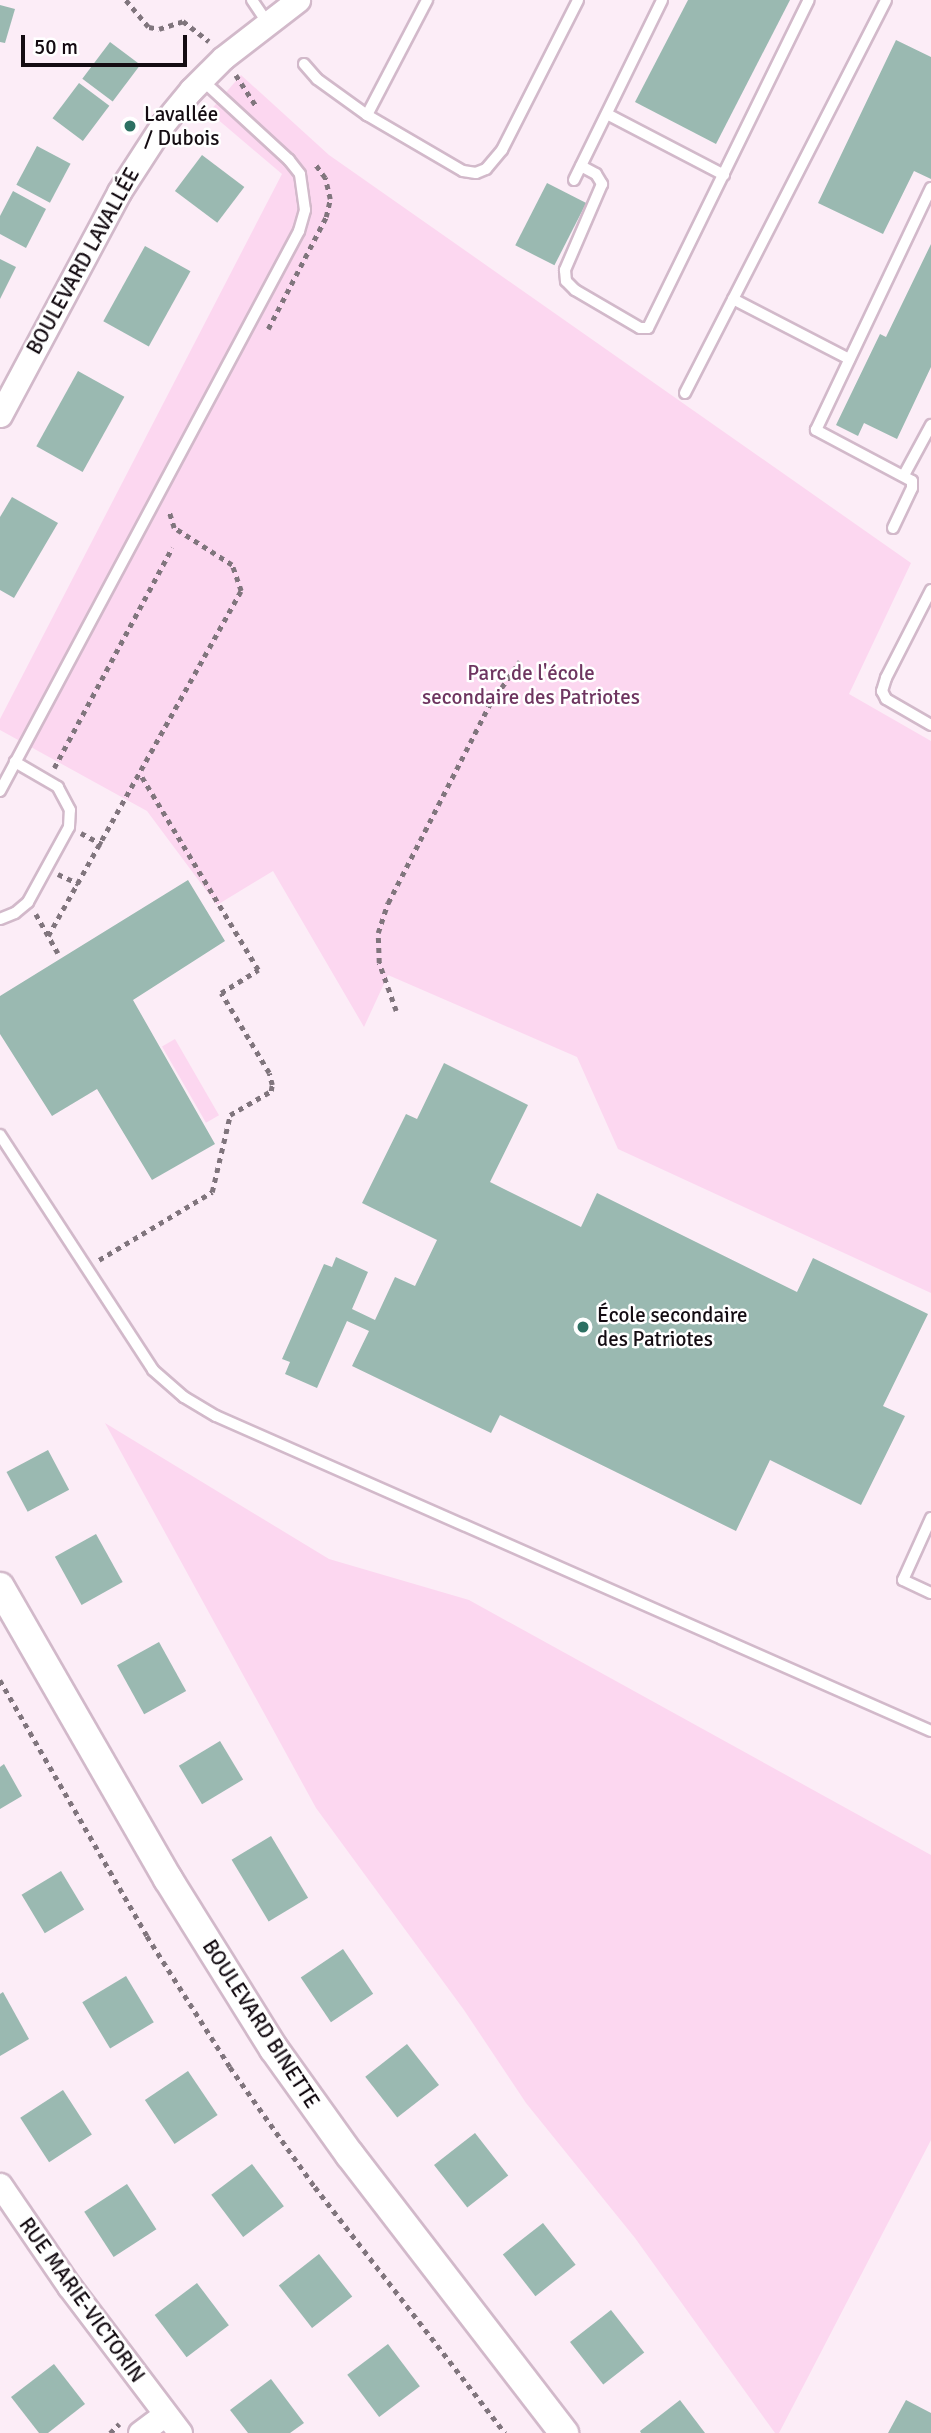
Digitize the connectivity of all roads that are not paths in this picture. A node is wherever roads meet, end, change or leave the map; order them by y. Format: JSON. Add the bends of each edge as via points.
{"nodes":[{"id":1,"x":252,"y":0,"type":"edge"},
{"id":2,"x":298,"y":0,"type":"edge"},
{"id":3,"x":427,"y":0,"type":"edge"},
{"id":4,"x":578,"y":0,"type":"edge"},
{"id":5,"x":662,"y":0,"type":"edge"},
{"id":6,"x":809,"y":0,"type":"edge"},
{"id":7,"x":886,"y":0,"type":"edge"},
{"id":8,"x":268,"y":22,"type":"junction"},
{"id":9,"x":304,"y":64,"type":"dead end"},
{"id":10,"x":201,"y":79,"type":"junction"},
{"id":11,"x":607,"y":114,"type":"junction"},
{"id":12,"x":367,"y":115,"type":"junction"},
{"id":13,"x":581,"y":166,"type":"junction"},
{"id":14,"x":724,"y":175,"type":"junction"},
{"id":15,"x":575,"y":180,"type":"dead end"},
{"id":16,"x":931,"y":188,"type":"edge"},
{"id":17,"x":733,"y":299,"type":"junction"},
{"id":18,"x":849,"y":359,"type":"junction"},
{"id":19,"x":685,"y":393,"type":"dead end"},
{"id":20,"x":0,"y":415,"type":"edge"},
{"id":21,"x":931,"y":425,"type":"edge"},
{"id":22,"x":904,"y":475,"type":"junction"},
{"id":23,"x":893,"y":528,"type":"dead end"},
{"id":24,"x":931,"y":590,"type":"edge"},
{"id":25,"x":931,"y":725,"type":"edge"},
{"id":26,"x":15,"y":762,"type":"junction"},
{"id":27,"x":0,"y":791,"type":"edge"},
{"id":28,"x":0,"y":919,"type":"edge"},
{"id":29,"x":0,"y":1135,"type":"edge"},
{"id":30,"x":931,"y":1518,"type":"edge"},
{"id":31,"x":0,"y":1587,"type":"edge"},
{"id":32,"x":931,"y":1593,"type":"edge"},
{"id":33,"x":0,"y":1617,"type":"edge"},
{"id":34,"x":931,"y":1731,"type":"edge"},
{"id":35,"x":1,"y":2189,"type":"edge"},
{"id":36,"x":165,"y":2414,"type":"junction"},
{"id":37,"x":131,"y":2428,"type":"edge"},
{"id":38,"x":180,"y":2433,"type":"edge"},
{"id":39,"x":544,"y":2433,"type":"edge"},
{"id":40,"x":564,"y":2433,"type":"edge"}],
"edges":[{"from":1,"to":8,"type":"lane"},
{"from":2,"to":8,"type":"street","name":"BOULEVARD LAVALLÉE"},
{"from":3,"to":12,"type":"lane"},
{"from":4,"to":12,"type":"lane","via":[[502,150],[486,169],[463,171]]},
{"from":5,"to":11,"type":"lane"},
{"from":6,"to":14,"type":"lane"},
{"from":7,"to":17,"type":"lane"},
{"from":8,"to":10,"type":"street","name":"BOULEVARD LAVALLÉE"},
{"from":9,"to":12,"type":"lane"},
{"from":10,"to":20,"type":"street","name":"BOULEVARD LAVALLÉE","via":[[163,124],[128,177]]},
{"from":10,"to":26,"type":"lane","via":[[289,160],[300,174],[305,210],[299,231]]},
{"from":11,"to":13,"type":"lane"},
{"from":11,"to":14,"type":"lane"},
{"from":13,"to":14,"type":"lane","via":[[596,174],[602,184],[565,270],[566,281],[640,328],[648,328],[652,322]]},
{"from":13,"to":15,"type":"lane"},
{"from":16,"to":18,"type":"lane"},
{"from":17,"to":18,"type":"lane"},
{"from":17,"to":19,"type":"lane"},
{"from":18,"to":22,"type":"lane","via":[[816,430]]},
{"from":21,"to":22,"type":"lane"},
{"from":22,"to":23,"type":"lane","via":[[912,481],[912,488]]},
{"from":24,"to":25,"type":"lane","via":[[882,691],[886,699]]},
{"from":26,"to":27,"type":"lane"},
{"from":26,"to":28,"type":"lane","via":[[58,787],[71,810],[69,827],[28,902]]},
{"from":29,"to":34,"type":"lane","via":[[153,1370],[184,1397],[216,1416]]},
{"from":30,"to":32,"type":"lane","via":[[903,1580]]},
{"from":31,"to":40,"type":"street","name":"BOULEVARD BINETTE","via":[[159,1863],[274,2049],[364,2174]]},
{"from":33,"to":39,"type":"street","name":"BOULEVARD BINETTE","via":[[237,2021],[323,2145]]},
{"from":35,"to":36,"type":"street","name":"RUE MARIE-VICTORIN"},
{"from":36,"to":37,"type":"street"},
{"from":36,"to":38,"type":"street","name":"RUE MARIE-VICTORIN"}]}
